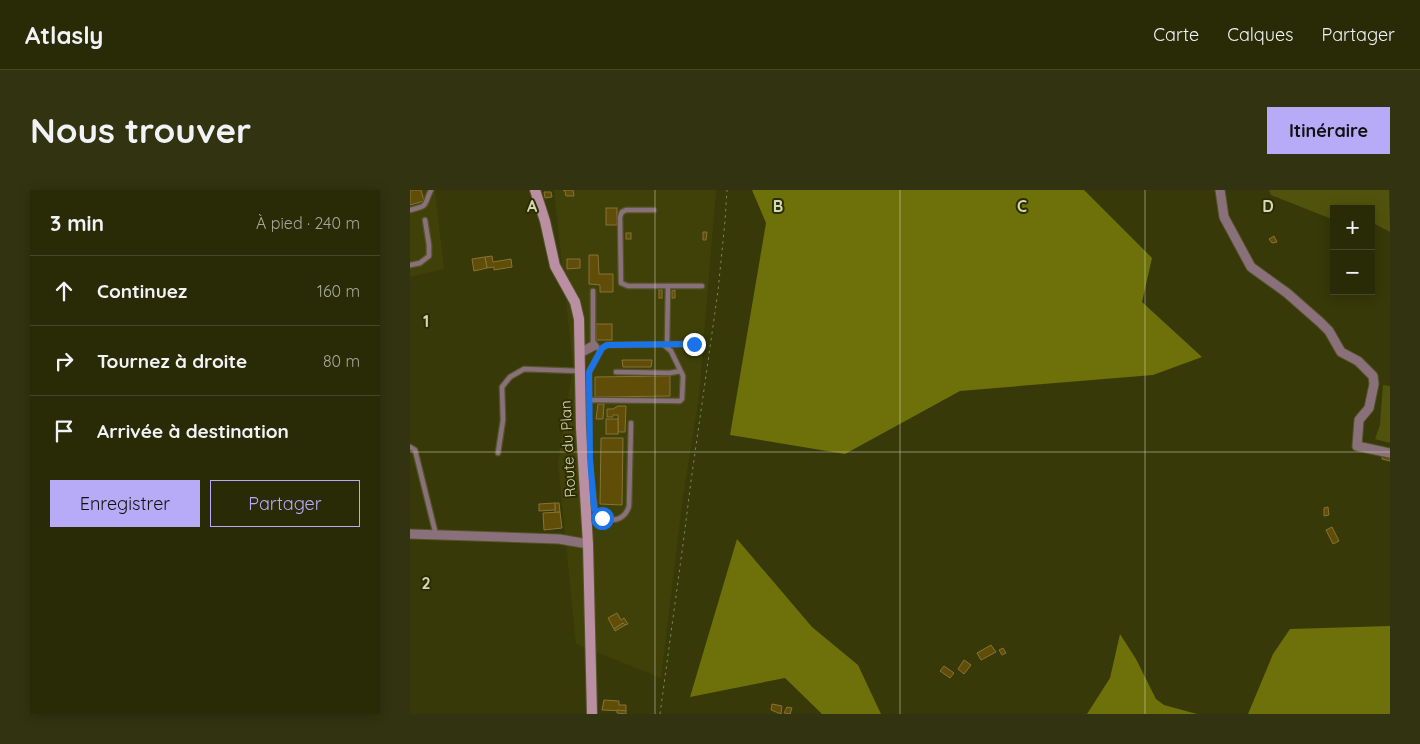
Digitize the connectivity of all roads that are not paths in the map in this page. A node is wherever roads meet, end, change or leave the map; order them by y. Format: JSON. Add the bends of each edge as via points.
{"nodes":[{"id":1,"x":431,"y":190,"type":"edge"},
{"id":2,"x":535,"y":190,"type":"edge"},
{"id":3,"x":1220,"y":190,"type":"edge"},
{"id":4,"x":410,"y":210,"type":"edge"},
{"id":5,"x":654,"y":210,"type":"dead end"},
{"id":6,"x":425,"y":220,"type":"dead end"},
{"id":7,"x":410,"y":266,"type":"edge"},
{"id":8,"x":668,"y":286,"type":"junction"},
{"id":9,"x":702,"y":286,"type":"dead end"},
{"id":10,"x":593,"y":291,"type":"dead end"},
{"id":11,"x":665,"y":344,"type":"junction"},
{"id":12,"x":694,"y":344,"type":"dead end"},
{"id":13,"x":597,"y":348,"type":"junction"},
{"id":14,"x":580,"y":353,"type":"junction"},
{"id":15,"x":680,"y":370,"type":"junction"},
{"id":16,"x":580,"y":371,"type":"junction"},
{"id":17,"x":616,"y":372,"type":"dead end"},
{"id":18,"x":590,"y":400,"type":"junction"},
{"id":19,"x":631,"y":423,"type":"dead end"},
{"id":20,"x":410,"y":447,"type":"edge"},
{"id":21,"x":498,"y":453,"type":"dead end"},
{"id":22,"x":1390,"y":453,"type":"edge"},
{"id":23,"x":410,"y":534,"type":"edge"},
{"id":24,"x":436,"y":535,"type":"junction"},
{"id":25,"x":588,"y":544,"type":"junction"},
{"id":26,"x":592,"y":714,"type":"edge"}],
"edges":[{"from":1,"to":4,"type":"lane","via":[[423,207]]},
{"from":2,"to":14,"type":"street","name":"Route du Plan","via":[[555,266],[575,302]]},
{"from":3,"to":22,"type":"street","via":[[1224,217],[1251,267],[1320,322],[1341,352],[1358,360],[1373,376],[1369,408],[1359,420],[1357,446]]},
{"from":5,"to":8,"type":"lane","via":[[622,212],[620,280],[628,286]]},
{"from":6,"to":7,"type":"lane","via":[[429,256]]},
{"from":8,"to":9,"type":"lane"},
{"from":8,"to":11,"type":"lane"},
{"from":10,"to":13,"type":"lane","via":[[593,341]]},
{"from":11,"to":12,"type":"lane"},
{"from":11,"to":13,"type":"lane"},
{"from":11,"to":15,"type":"lane"},
{"from":13,"to":14,"type":"street"},
{"from":13,"to":18,"type":"lane","via":[[589,372]]},
{"from":14,"to":16,"type":"street","name":"Route du Plan"},
{"from":15,"to":17,"type":"lane","via":[[670,373]]},
{"from":15,"to":18,"type":"lane","via":[[683,376],[680,401]]},
{"from":16,"to":21,"type":"lane","via":[[524,369],[510,377],[502,387],[503,420]]},
{"from":16,"to":25,"type":"street","name":"Route du Plan"},
{"from":18,"to":19,"type":"lane","via":[[594,509],[608,520],[624,516],[629,506]]},
{"from":20,"to":24,"type":"lane","via":[[415,450]]},
{"from":23,"to":24,"type":"street"},
{"from":24,"to":25,"type":"street","via":[[559,539]]},
{"from":25,"to":26,"type":"street","name":"Route du Plan"}]}
